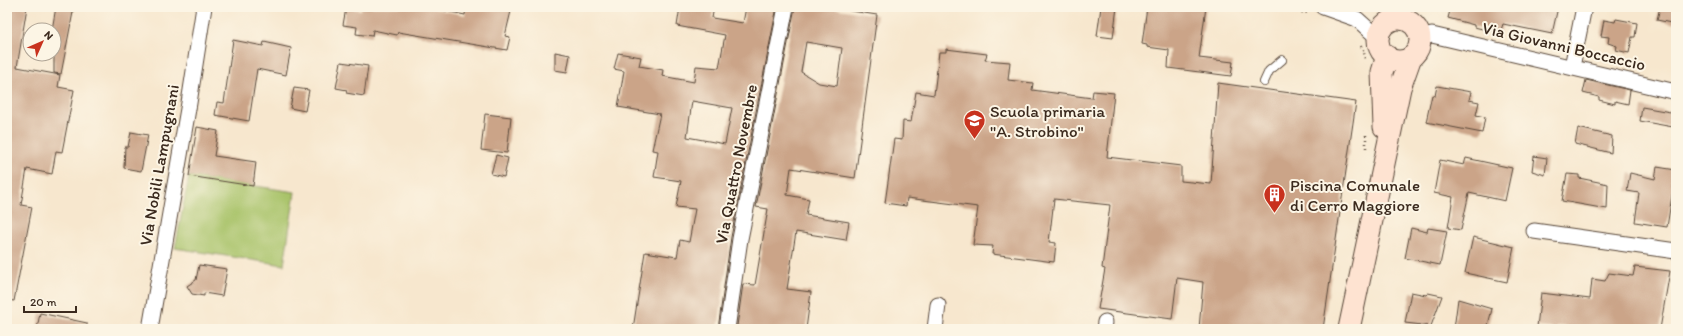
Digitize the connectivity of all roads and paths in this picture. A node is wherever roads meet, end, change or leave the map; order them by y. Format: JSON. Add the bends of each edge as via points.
{"nodes":[{"id":1,"x":204,"y":7,"type":"edge"},
{"id":2,"x":786,"y":7,"type":"edge"},
{"id":3,"x":1258,"y":7,"type":"edge"},
{"id":4,"x":1584,"y":7,"type":"edge"},
{"id":5,"x":1320,"y":11,"type":"edge"},
{"id":6,"x":1410,"y":14,"type":"edge"},
{"id":7,"x":1420,"y":38,"type":"junction"},
{"id":8,"x":1375,"y":46,"type":"junction"},
{"id":9,"x":1411,"y":57,"type":"junction"},
{"id":10,"x":1282,"y":60,"type":"dead end"},
{"id":11,"x":1365,"y":65,"type":"dead end"},
{"id":12,"x":1572,"y":67,"type":"junction"},
{"id":13,"x":1264,"y":82,"type":"dead end"},
{"id":14,"x":1676,"y":92,"type":"edge"},
{"id":15,"x":1366,"y":129,"type":"dead end"},
{"id":16,"x":1376,"y":154,"type":"junction"},
{"id":17,"x":1534,"y":230,"type":"dead end"},
{"id":18,"x":1676,"y":251,"type":"edge"},
{"id":19,"x":938,"y":305,"type":"dead end"},
{"id":20,"x":150,"y":329,"type":"edge"},
{"id":21,"x":728,"y":329,"type":"edge"},
{"id":22,"x":935,"y":329,"type":"edge"},
{"id":23,"x":1349,"y":329,"type":"edge"}],
"edges":[{"from":1,"to":20,"type":"street","name":"Via Nobili Lampugnani"},
{"from":2,"to":21,"type":"street","name":"Via Quattro Novembre","via":[[740,239]]},
{"from":3,"to":5,"type":"path"},
{"from":4,"to":12,"type":"street"},
{"from":5,"to":8,"type":"street","via":[[1357,19]]},
{"from":6,"to":7,"type":"street"},
{"from":6,"to":8,"type":"street","via":[[1384,26]]},
{"from":7,"to":9,"type":"street","via":[[1418,49]]},
{"from":7,"to":12,"type":"street","name":"Via Giovanni Boccaccio","via":[[1432,35]]},
{"from":8,"to":9,"type":"street","via":[[1399,61]]},
{"from":8,"to":11,"type":"path","via":[[1364,52]]},
{"from":8,"to":16,"type":"street","via":[[1382,72]]},
{"from":9,"to":16,"type":"street"},
{"from":10,"to":13,"type":"lane","via":[[1268,71]]},
{"from":12,"to":14,"type":"street","name":"Via Giovanni Boccaccio"},
{"from":15,"to":16,"type":"path"},
{"from":16,"to":23,"type":"street"},
{"from":17,"to":18,"type":"street"},
{"from":19,"to":22,"type":"street"}]}
